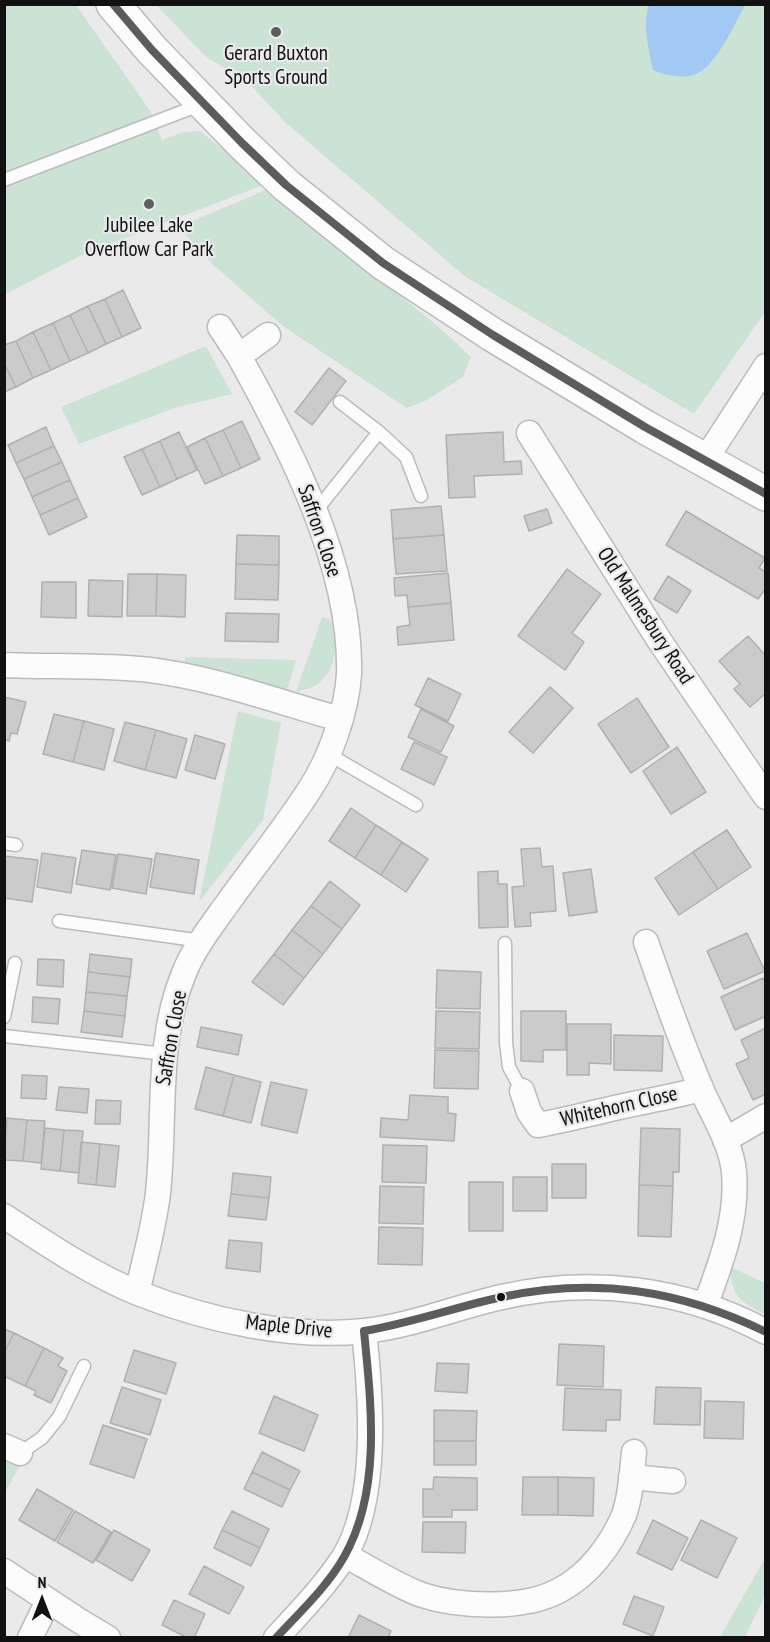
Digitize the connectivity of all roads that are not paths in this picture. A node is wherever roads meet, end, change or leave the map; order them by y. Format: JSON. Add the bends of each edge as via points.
{"nodes":[{"id":1,"x":113,"y":4,"type":"edge"},
{"id":2,"x":202,"y":104,"type":"junction"},
{"id":3,"x":4,"y":180,"type":"edge"},
{"id":4,"x":220,"y":327,"type":"dead end"},
{"id":5,"x":268,"y":335,"type":"dead end"},
{"id":6,"x":239,"y":356,"type":"junction"},
{"id":7,"x":765,"y":366,"type":"edge"},
{"id":8,"x":340,"y":402,"type":"dead end"},
{"id":9,"x":379,"y":432,"type":"junction"},
{"id":10,"x":530,"y":433,"type":"dead end"},
{"id":11,"x":705,"y":460,"type":"junction"},
{"id":12,"x":765,"y":495,"type":"edge"},
{"id":13,"x":421,"y":496,"type":"dead end"},
{"id":14,"x":315,"y":512,"type":"junction"},
{"id":15,"x":4,"y":665,"type":"edge"},
{"id":16,"x":340,"y":719,"type":"junction"},
{"id":17,"x":328,"y":754,"type":"junction"},
{"id":18,"x":765,"y":797,"type":"edge"},
{"id":19,"x":416,"y":805,"type":"dead end"},
{"id":20,"x":59,"y":921,"type":"dead end"},
{"id":21,"x":202,"y":941,"type":"junction"},
{"id":22,"x":646,"y":942,"type":"dead end"},
{"id":23,"x":505,"y":943,"type":"dead end"},
{"id":24,"x":15,"y":963,"type":"dead end"},
{"id":25,"x":4,"y":1017,"type":"edge"},
{"id":26,"x":4,"y":1036,"type":"edge"},
{"id":27,"x":165,"y":1054,"type":"junction"},
{"id":28,"x":701,"y":1089,"type":"junction"},
{"id":29,"x":522,"y":1091,"type":"joint"},
{"id":30,"x":765,"y":1116,"type":"edge"},
{"id":31,"x":725,"y":1140,"type":"junction"},
{"id":32,"x":4,"y":1216,"type":"edge"},
{"id":33,"x":137,"y":1292,"type":"junction"},
{"id":34,"x":705,"y":1306,"type":"junction"},
{"id":35,"x":364,"y":1331,"type":"junction"},
{"id":36,"x":765,"y":1332,"type":"edge"},
{"id":37,"x":84,"y":1366,"type":"dead end"},
{"id":38,"x":13,"y":1450,"type":"edge"},
{"id":39,"x":634,"y":1452,"type":"dead end"},
{"id":40,"x":631,"y":1477,"type":"junction"},
{"id":41,"x":673,"y":1481,"type":"dead end"},
{"id":42,"x":345,"y":1556,"type":"junction"},
{"id":43,"x":4,"y":1571,"type":"edge"},
{"id":44,"x":48,"y":1600,"type":"junction"},
{"id":45,"x":30,"y":1638,"type":"edge"},
{"id":46,"x":108,"y":1638,"type":"edge"},
{"id":47,"x":276,"y":1638,"type":"edge"}],
"edges":[{"from":1,"to":2,"type":"main road"},
{"from":2,"to":3,"type":"lane"},
{"from":2,"to":11,"type":"main road","via":[[286,185],[383,263],[645,427]]},
{"from":4,"to":6,"type":"street","name":"Saffron Close"},
{"from":5,"to":6,"type":"street"},
{"from":6,"to":14,"type":"street","name":"Saffron Close","via":[[278,428]]},
{"from":7,"to":11,"type":"street"},
{"from":8,"to":9,"type":"lane"},
{"from":9,"to":13,"type":"lane","via":[[406,457]]},
{"from":9,"to":14,"type":"lane"},
{"from":10,"to":18,"type":"street","name":"Old Malmesbury Road","via":[[659,640]]},
{"from":11,"to":12,"type":"main road"},
{"from":14,"to":16,"type":"street","name":"Saffron Close","via":[[346,627],[349,677]]},
{"from":15,"to":16,"type":"street","via":[[175,674]]},
{"from":16,"to":17,"type":"street","name":"Saffron Close"},
{"from":17,"to":19,"type":"lane"},
{"from":17,"to":21,"type":"street","name":"Saffron Close","via":[[312,786]]},
{"from":20,"to":21,"type":"lane"},
{"from":21,"to":27,"type":"street","name":"Saffron Close","via":[[178,991]]},
{"from":22,"to":28,"type":"street","name":"Whitehorn Close"},
{"from":23,"to":29,"type":"lane","via":[[507,1055]]},
{"from":24,"to":25,"type":"lane"},
{"from":26,"to":27,"type":"lane"},
{"from":27,"to":33,"type":"street","name":"Saffron Close","via":[[158,1195]]},
{"from":28,"to":29,"type":"street","name":"Whitehorn Close","via":[[538,1125]]},
{"from":28,"to":31,"type":"street","name":"Whitehorn Close"},
{"from":30,"to":31,"type":"street"},
{"from":31,"to":34,"type":"street","name":"Whitehorn Close","via":[[734,1170],[733,1214],[722,1262]]},
{"from":32,"to":33,"type":"street","name":"Maple Drive","via":[[59,1251]]},
{"from":33,"to":35,"type":"street","name":"Maple Drive","via":[[189,1310],[272,1328],[314,1333]]},
{"from":34,"to":35,"type":"street","name":"Maple Drive","via":[[661,1294],[602,1286],[554,1288]]},
{"from":34,"to":36,"type":"street","name":"Maple Drive"},
{"from":35,"to":42,"type":"street","via":[[370,1386],[366,1488],[359,1522]]},
{"from":37,"to":38,"type":"lane","via":[[59,1417],[42,1438]]},
{"from":39,"to":40,"type":"street"},
{"from":40,"to":41,"type":"street"},
{"from":40,"to":42,"type":"street","via":[[624,1514],[590,1568],[561,1590],[540,1599],[495,1605],[451,1603],[419,1594]]},
{"from":42,"to":47,"type":"street"},
{"from":43,"to":44,"type":"street"},
{"from":44,"to":45,"type":"street"},
{"from":44,"to":46,"type":"street"}]}
